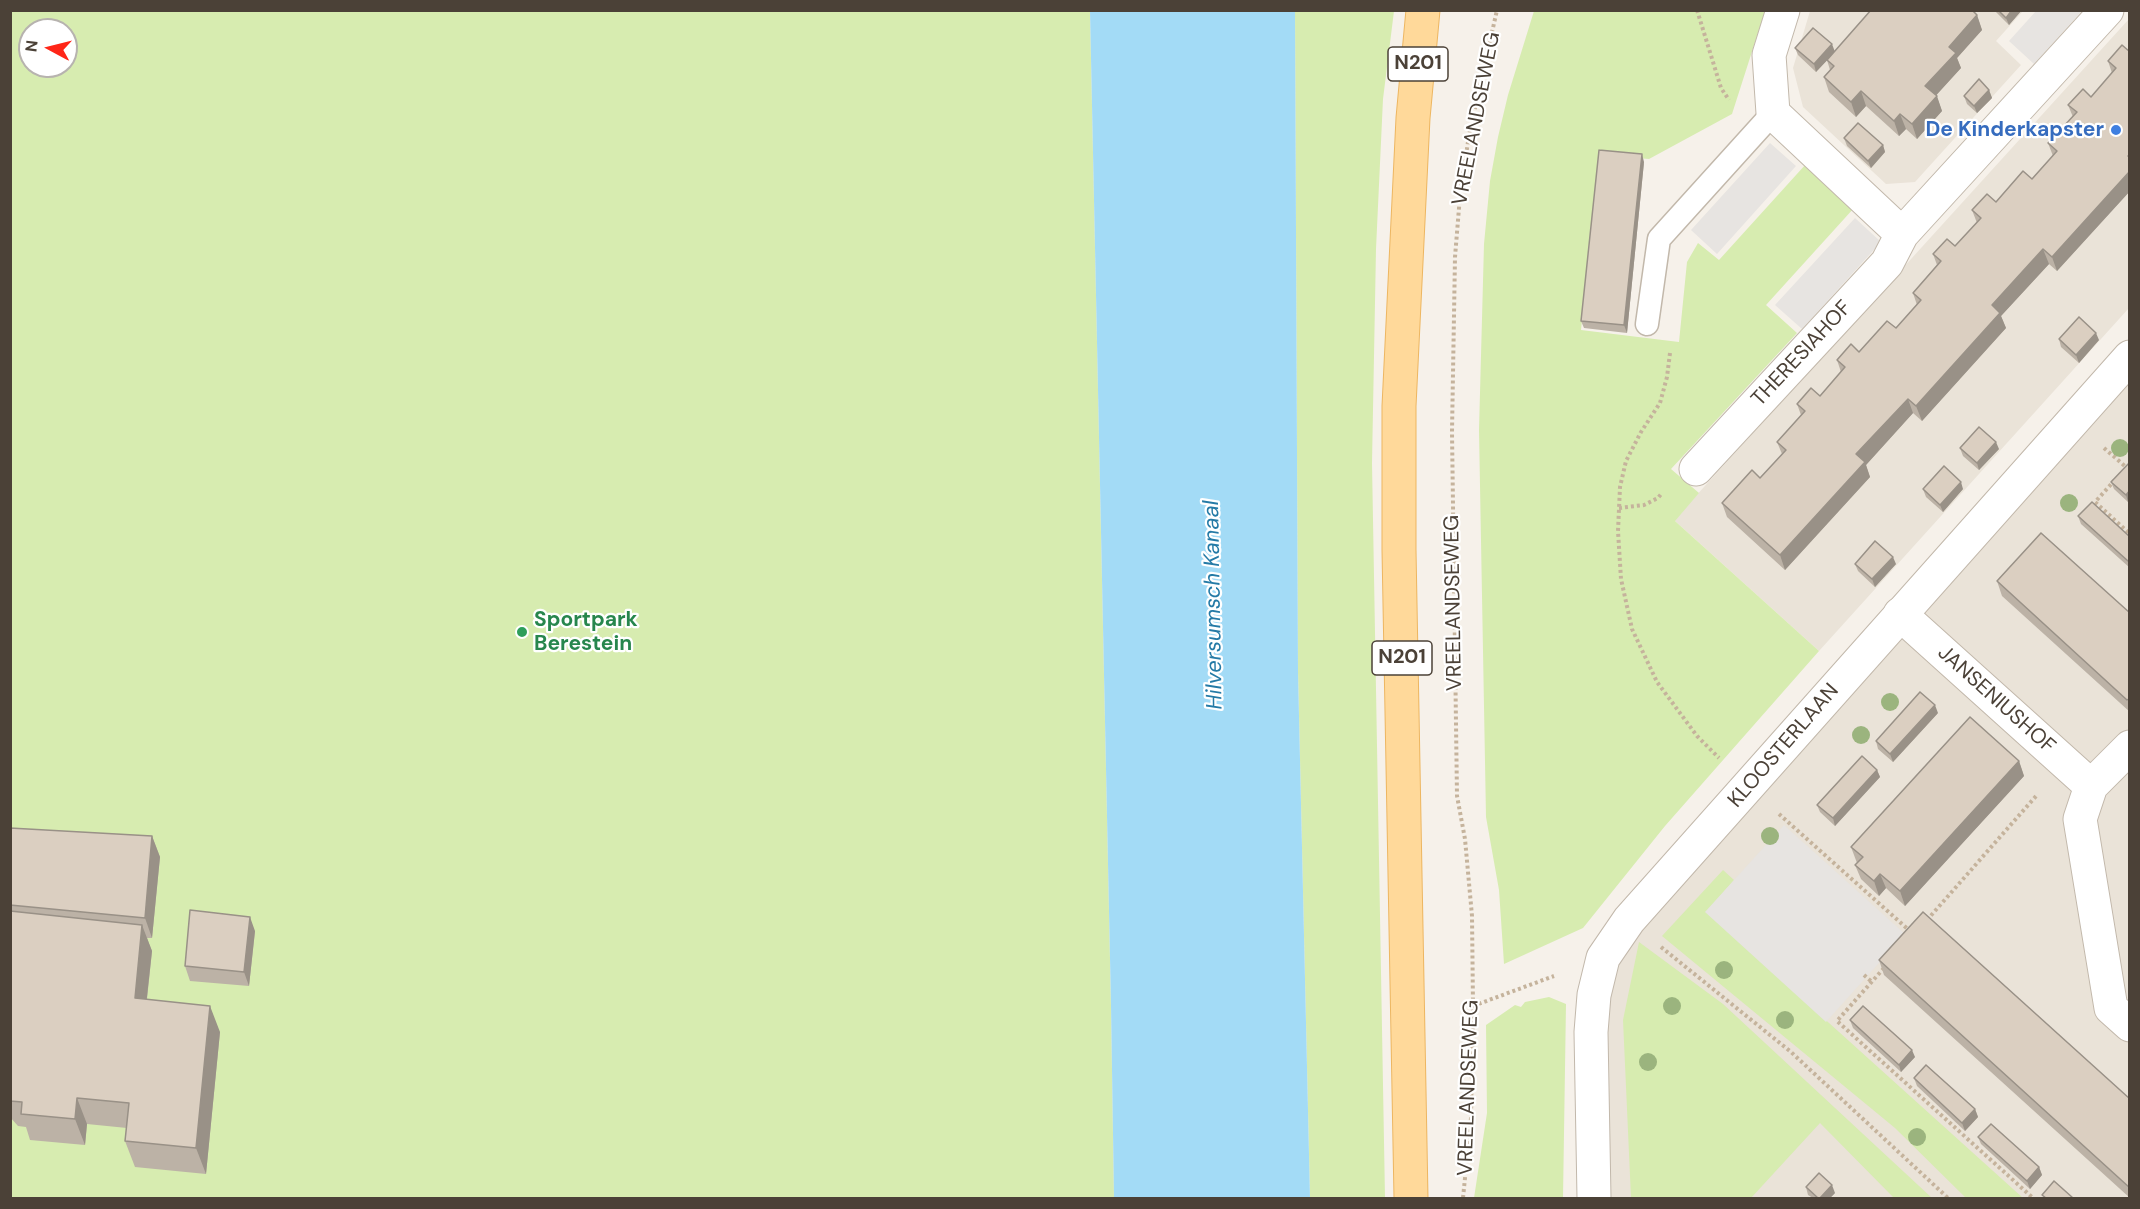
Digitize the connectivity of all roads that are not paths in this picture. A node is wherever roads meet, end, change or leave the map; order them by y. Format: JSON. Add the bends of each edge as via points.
{"nodes":[{"id":1,"x":1423,"y":10,"type":"edge"},
{"id":2,"x":1783,"y":10,"type":"edge"},
{"id":3,"x":2107,"y":10,"type":"edge"},
{"id":4,"x":1764,"y":122,"type":"junction"},
{"id":5,"x":1902,"y":234,"type":"junction"},
{"id":6,"x":1647,"y":324,"type":"dead end"},
{"id":7,"x":2130,"y":357,"type":"edge"},
{"id":8,"x":1696,"y":469,"type":"dead end"},
{"id":9,"x":1900,"y":614,"type":"junction"},
{"id":10,"x":2130,"y":747,"type":"edge"},
{"id":11,"x":2091,"y":786,"type":"junction"},
{"id":12,"x":2130,"y":1025,"type":"edge"},
{"id":13,"x":1411,"y":1198,"type":"edge"},
{"id":14,"x":1594,"y":1198,"type":"edge"}],
"edges":[{"from":1,"to":13,"type":"main road","number":"N201","via":[[1413,118],[1399,406]]},
{"from":2,"to":4,"type":"street","via":[[1769,55]]},
{"from":3,"to":5,"type":"street","name":"THERESIAHOF"},
{"from":4,"to":5,"type":"street"},
{"from":4,"to":6,"type":"lane","via":[[1659,239]]},
{"from":5,"to":8,"type":"street","name":"THERESIAHOF","via":[[1887,263]]},
{"from":7,"to":9,"type":"street","name":"KLOOSTERLAAN"},
{"from":9,"to":11,"type":"street","name":"JANSENIUSHOF"},
{"from":9,"to":14,"type":"street","name":"KLOOSTERLAAN","via":[[1629,920],[1603,958],[1591,1032]]},
{"from":10,"to":11,"type":"street"},
{"from":11,"to":12,"type":"street","via":[[2080,819],[2111,1008]]}]}
